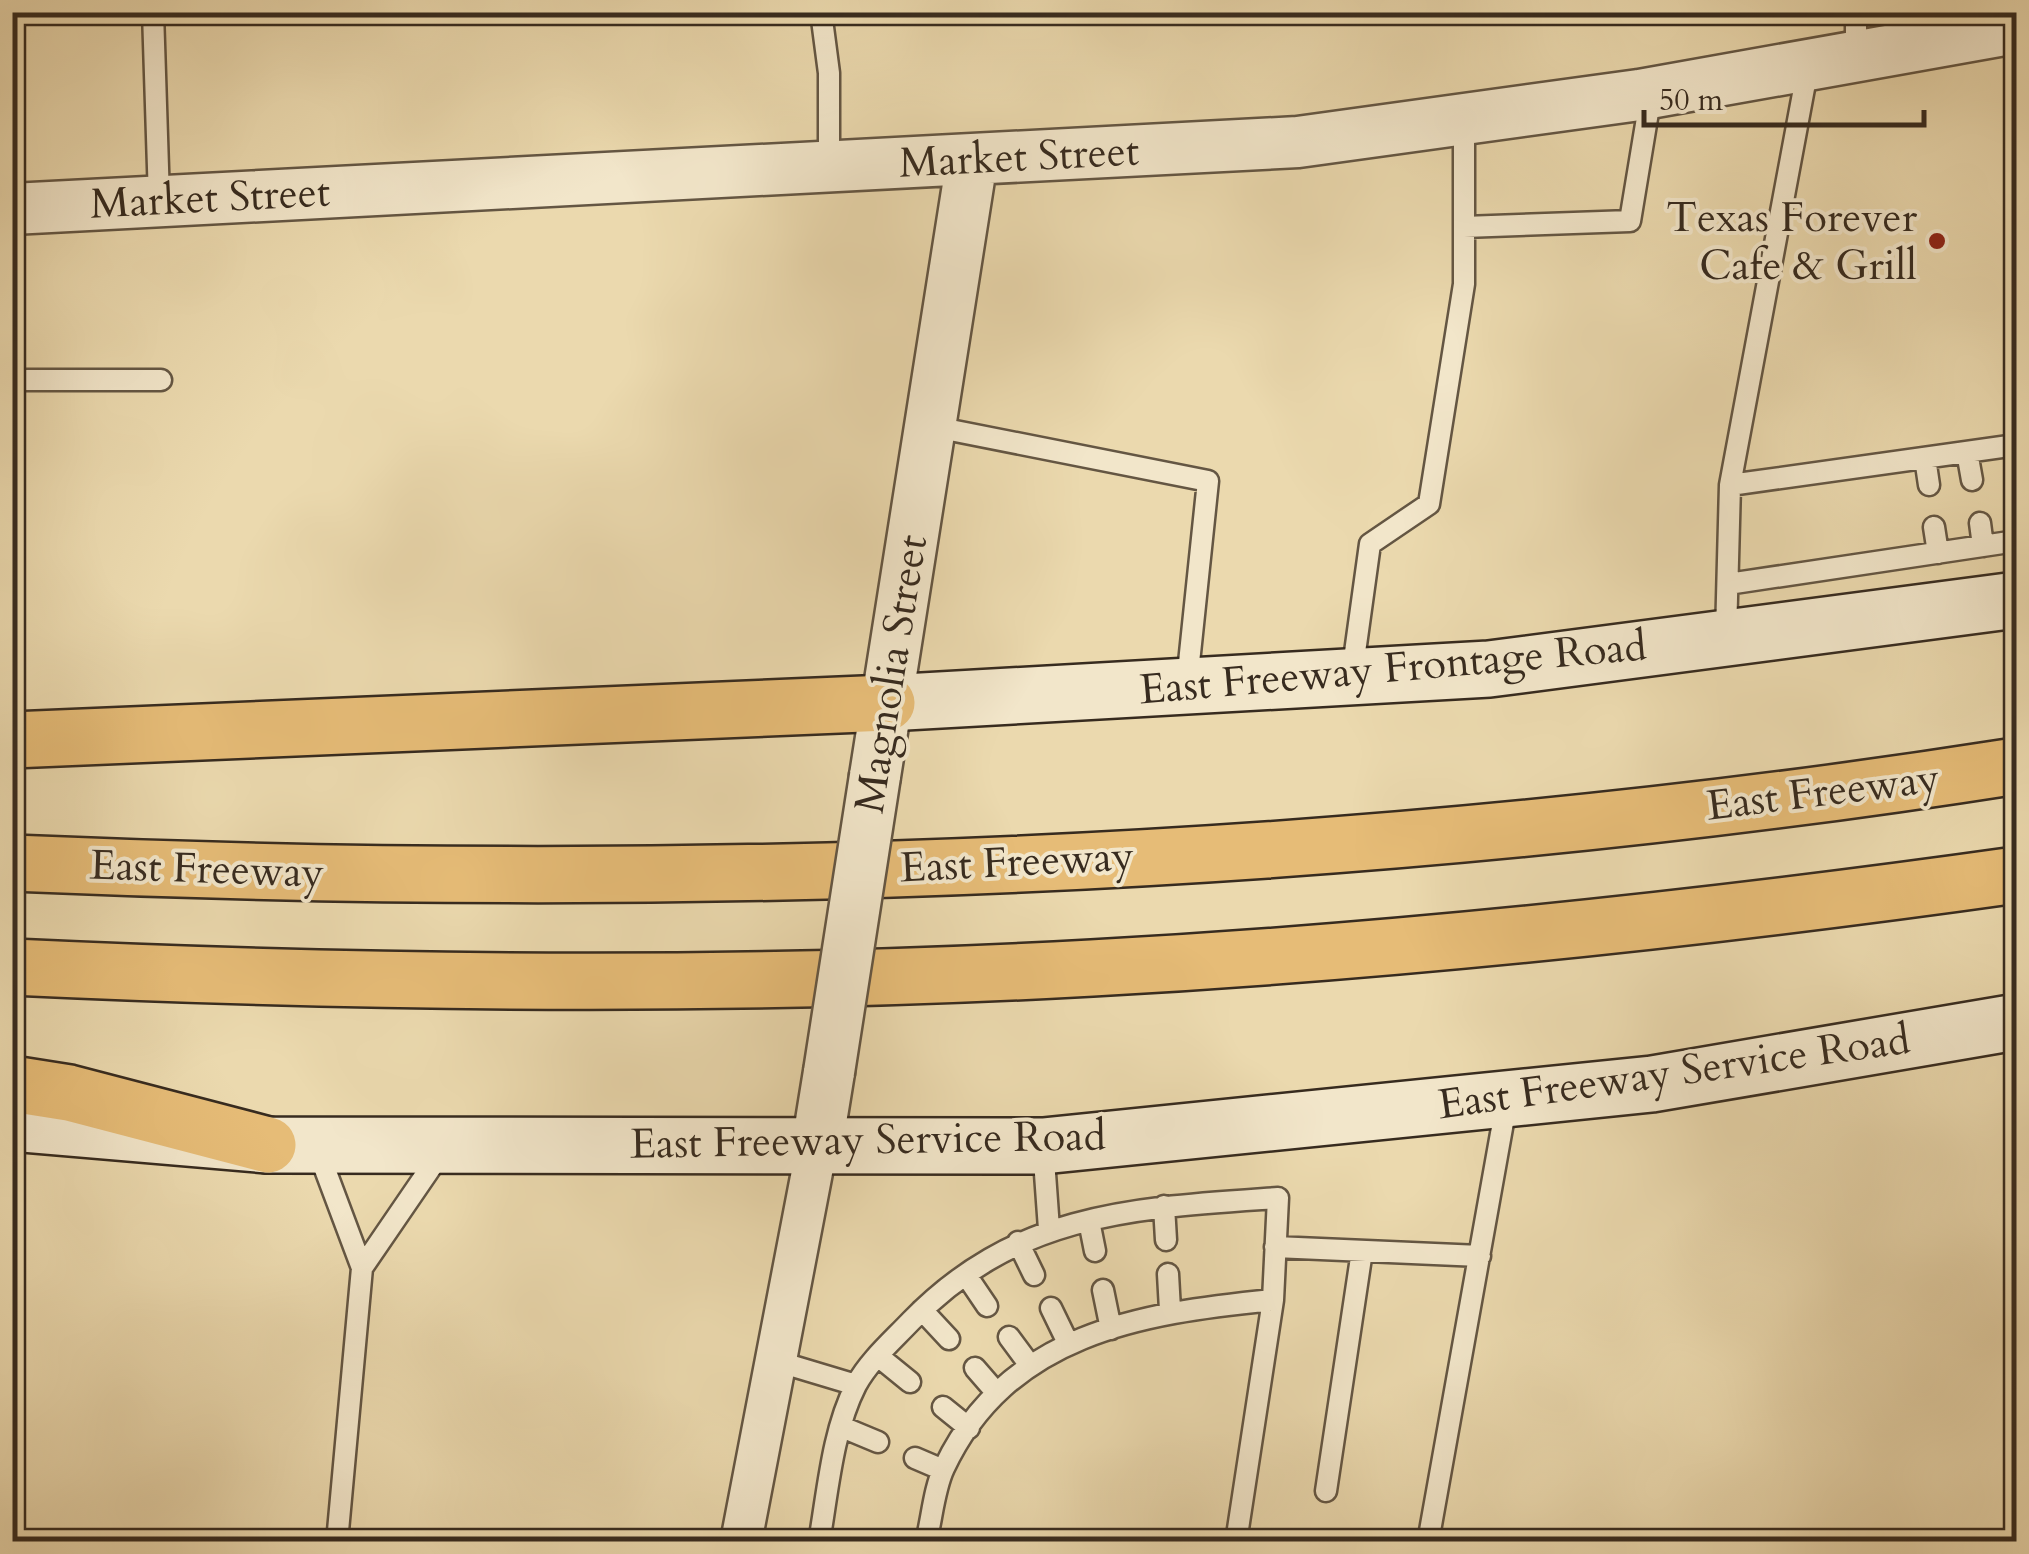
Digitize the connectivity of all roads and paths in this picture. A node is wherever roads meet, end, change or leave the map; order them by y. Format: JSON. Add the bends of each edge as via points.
{"nodes":[{"id":1,"x":152,"y":12,"type":"edge"},
{"id":2,"x":821,"y":12,"type":"edge"},
{"id":3,"x":1952,"y":26,"type":"edge"},
{"id":4,"x":2016,"y":28,"type":"edge"},
{"id":5,"x":1856,"y":34,"type":"edge"},
{"id":6,"x":1808,"y":65,"type":"junction"},
{"id":7,"x":1651,"y":92,"type":"junction"},
{"id":8,"x":1464,"y":121,"type":"junction"},
{"id":9,"x":972,"y":160,"type":"junction"},
{"id":10,"x":829,"y":166,"type":"junction"},
{"id":11,"x":159,"y":199,"type":"junction"},
{"id":12,"x":12,"y":209,"type":"edge"},
{"id":13,"x":1464,"y":227,"type":"junction"},
{"id":14,"x":12,"y":380,"type":"edge"},
{"id":15,"x":162,"y":380,"type":"dead end"},
{"id":16,"x":930,"y":426,"type":"junction"},
{"id":17,"x":1968,"y":452,"type":"junction"},
{"id":18,"x":2015,"y":453,"type":"edge"},
{"id":19,"x":1925,"y":458,"type":"junction"},
{"id":20,"x":1972,"y":480,"type":"dead end"},
{"id":21,"x":1929,"y":485,"type":"dead end"},
{"id":22,"x":1730,"y":486,"type":"junction"},
{"id":23,"x":1980,"y":523,"type":"dead end"},
{"id":24,"x":1934,"y":527,"type":"dead end"},
{"id":25,"x":2016,"y":541,"type":"edge"},
{"id":26,"x":1983,"y":546,"type":"junction"},
{"id":27,"x":1938,"y":553,"type":"junction"},
{"id":28,"x":2016,"y":600,"type":"edge"},
{"id":29,"x":1727,"y":610,"type":"junction"},
{"id":30,"x":1351,"y":678,"type":"junction"},
{"id":31,"x":1186,"y":689,"type":"junction"},
{"id":32,"x":886,"y":703,"type":"junction"},
{"id":33,"x":12,"y":740,"type":"edge"},
{"id":34,"x":2016,"y":766,"type":"edge"},
{"id":35,"x":12,"y":862,"type":"edge"},
{"id":36,"x":2016,"y":875,"type":"edge"},
{"id":37,"x":2016,"y":887,"type":"edge"},
{"id":38,"x":1854,"y":898,"type":"junction"},
{"id":39,"x":12,"y":968,"type":"edge"},
{"id":40,"x":2016,"y":1022,"type":"edge"},
{"id":41,"x":12,"y":1084,"type":"edge"},
{"id":42,"x":1507,"y":1099,"type":"junction"},
{"id":43,"x":12,"y":1123,"type":"edge"},
{"id":44,"x":446,"y":1144,"type":"junction"},
{"id":45,"x":292,"y":1145,"type":"junction"},
{"id":46,"x":817,"y":1146,"type":"junction"},
{"id":47,"x":1043,"y":1146,"type":"junction"},
{"id":48,"x":1164,"y":1206,"type":"junction"},
{"id":49,"x":1089,"y":1221,"type":"junction"},
{"id":50,"x":1049,"y":1229,"type":"junction"},
{"id":51,"x":1166,"y":1240,"type":"dead end"},
{"id":52,"x":1018,"y":1242,"type":"junction"},
{"id":53,"x":1275,"y":1247,"type":"junction"},
{"id":54,"x":1095,"y":1251,"type":"dead end"},
{"id":55,"x":1362,"y":1251,"type":"junction"},
{"id":56,"x":1480,"y":1256,"type":"junction"},
{"id":57,"x":362,"y":1268,"type":"junction"},
{"id":58,"x":1168,"y":1274,"type":"dead end"},
{"id":59,"x":966,"y":1275,"type":"junction"},
{"id":60,"x":1034,"y":1275,"type":"dead end"},
{"id":61,"x":1103,"y":1290,"type":"dead end"},
{"id":62,"x":1272,"y":1300,"type":"junction"},
{"id":63,"x":988,"y":1306,"type":"dead end"},
{"id":64,"x":1051,"y":1308,"type":"dead end"},
{"id":65,"x":922,"y":1310,"type":"junction"},
{"id":66,"x":1170,"y":1310,"type":"junction"},
{"id":67,"x":1111,"y":1329,"type":"junction"},
{"id":68,"x":1010,"y":1337,"type":"dead end"},
{"id":69,"x":949,"y":1339,"type":"dead end"},
{"id":70,"x":1068,"y":1343,"type":"junction"},
{"id":71,"x":878,"y":1356,"type":"junction"},
{"id":72,"x":776,"y":1361,"type":"junction"},
{"id":73,"x":1029,"y":1364,"type":"junction"},
{"id":74,"x":975,"y":1368,"type":"dead end"},
{"id":75,"x":910,"y":1382,"type":"dead end"},
{"id":76,"x":856,"y":1385,"type":"junction"},
{"id":77,"x":996,"y":1391,"type":"junction"},
{"id":78,"x":943,"y":1407,"type":"dead end"},
{"id":79,"x":842,"y":1426,"type":"junction"},
{"id":80,"x":969,"y":1428,"type":"junction"},
{"id":81,"x":878,"y":1442,"type":"dead end"},
{"id":82,"x":914,"y":1458,"type":"dead end"},
{"id":83,"x":943,"y":1470,"type":"junction"},
{"id":84,"x":1326,"y":1491,"type":"dead end"},
{"id":85,"x":337,"y":1542,"type":"edge"},
{"id":86,"x":741,"y":1542,"type":"edge"},
{"id":87,"x":819,"y":1542,"type":"edge"},
{"id":88,"x":926,"y":1542,"type":"edge"},
{"id":89,"x":1236,"y":1542,"type":"edge"},
{"id":90,"x":1428,"y":1542,"type":"edge"}],
"edges":[{"from":1,"to":11,"type":"lane"},
{"from":2,"to":10,"type":"lane"},
{"from":3,"to":4,"type":"street","name":"Market Street"},
{"from":3,"to":5,"type":"street","name":"Market Street"},
{"from":5,"to":6,"type":"street","name":"Market Street"},
{"from":6,"to":7,"type":"street","name":"Market Street"},
{"from":6,"to":22,"type":"lane"},
{"from":7,"to":8,"type":"street","name":"Market Street"},
{"from":7,"to":13,"type":"lane","via":[[1630,221]]},
{"from":8,"to":9,"type":"street","name":"Market Street","via":[[1298,142]]},
{"from":8,"to":13,"type":"lane"},
{"from":9,"to":10,"type":"street","name":"Market Street"},
{"from":9,"to":16,"type":"street","name":"Magnolia Street"},
{"from":10,"to":11,"type":"street","name":"Market Street"},
{"from":11,"to":12,"type":"street","name":"Market Street"},
{"from":13,"to":30,"type":"lane","via":[[1464,284],[1429,504],[1370,544]]},
{"from":14,"to":15,"type":"lane"},
{"from":16,"to":31,"type":"lane","via":[[1208,481]]},
{"from":16,"to":32,"type":"street","name":"Magnolia Street"},
{"from":17,"to":18,"type":"lane"},
{"from":17,"to":19,"type":"lane"},
{"from":17,"to":20,"type":"lane"},
{"from":19,"to":21,"type":"lane"},
{"from":19,"to":22,"type":"lane"},
{"from":22,"to":29,"type":"lane"},
{"from":23,"to":26,"type":"lane"},
{"from":24,"to":27,"type":"lane"},
{"from":25,"to":26,"type":"lane"},
{"from":26,"to":27,"type":"lane"},
{"from":27,"to":29,"type":"lane"},
{"from":28,"to":29,"type":"main road","name":"East Freeway Frontage Road"},
{"from":29,"to":30,"type":"main road","name":"East Freeway Frontage Road","via":[[1489,669]]},
{"from":30,"to":31,"type":"main road","name":"East Freeway Frontage Road"},
{"from":31,"to":32,"type":"main road","name":"East Freeway Frontage Road"},
{"from":32,"to":33,"type":"highway"},
{"from":32,"to":46,"type":"street","name":"Magnolia Street","bridge":true},
{"from":34,"to":35,"type":"highway","name":"East Freeway","via":[[1503,829],[997,864],[572,876]]},
{"from":36,"to":38,"type":"highway"},
{"from":37,"to":38,"type":"highway"},
{"from":38,"to":39,"type":"highway","via":[[1365,948],[1091,968],[617,980],[278,980]]},
{"from":40,"to":42,"type":"main road","name":"East Freeway Service Road","via":[[1652,1084]]},
{"from":41,"to":45,"type":"highway"},
{"from":42,"to":47,"type":"main road","name":"East Freeway Service Road"},
{"from":42,"to":56,"type":"lane"},
{"from":43,"to":45,"type":"main road","name":"East Freeway Service Road"},
{"from":44,"to":45,"type":"main road","name":"East Freeway Service Road"},
{"from":44,"to":46,"type":"main road","name":"East Freeway Service Road"},
{"from":44,"to":57,"type":"lane"},
{"from":45,"to":57,"type":"lane"},
{"from":46,"to":47,"type":"main road","name":"East Freeway Service Road"},
{"from":46,"to":72,"type":"street","name":"Magnolia Street"},
{"from":47,"to":50,"type":"lane"},
{"from":48,"to":49,"type":"lane"},
{"from":48,"to":51,"type":"lane"},
{"from":48,"to":53,"type":"lane","via":[[1278,1198]]},
{"from":49,"to":50,"type":"lane"},
{"from":49,"to":54,"type":"lane"},
{"from":50,"to":52,"type":"lane"},
{"from":52,"to":59,"type":"lane"},
{"from":52,"to":60,"type":"lane"},
{"from":53,"to":55,"type":"lane"},
{"from":53,"to":62,"type":"lane"},
{"from":55,"to":56,"type":"lane"},
{"from":55,"to":84,"type":"lane"},
{"from":56,"to":90,"type":"lane"},
{"from":57,"to":85,"type":"lane"},
{"from":58,"to":66,"type":"lane"},
{"from":59,"to":63,"type":"lane"},
{"from":59,"to":65,"type":"lane"},
{"from":61,"to":67,"type":"lane"},
{"from":62,"to":66,"type":"lane"},
{"from":62,"to":89,"type":"lane"},
{"from":64,"to":70,"type":"lane"},
{"from":65,"to":69,"type":"lane"},
{"from":65,"to":71,"type":"lane"},
{"from":66,"to":67,"type":"lane"},
{"from":67,"to":70,"type":"lane"},
{"from":68,"to":73,"type":"lane"},
{"from":70,"to":73,"type":"lane"},
{"from":71,"to":75,"type":"lane"},
{"from":71,"to":76,"type":"lane"},
{"from":72,"to":76,"type":"lane"},
{"from":72,"to":86,"type":"street","name":"Magnolia Street"},
{"from":73,"to":77,"type":"lane"},
{"from":74,"to":77,"type":"lane"},
{"from":76,"to":79,"type":"lane"},
{"from":77,"to":80,"type":"lane"},
{"from":78,"to":80,"type":"lane"},
{"from":79,"to":81,"type":"lane"},
{"from":79,"to":87,"type":"lane"},
{"from":80,"to":83,"type":"lane"},
{"from":82,"to":83,"type":"lane"},
{"from":83,"to":88,"type":"lane"}]}
